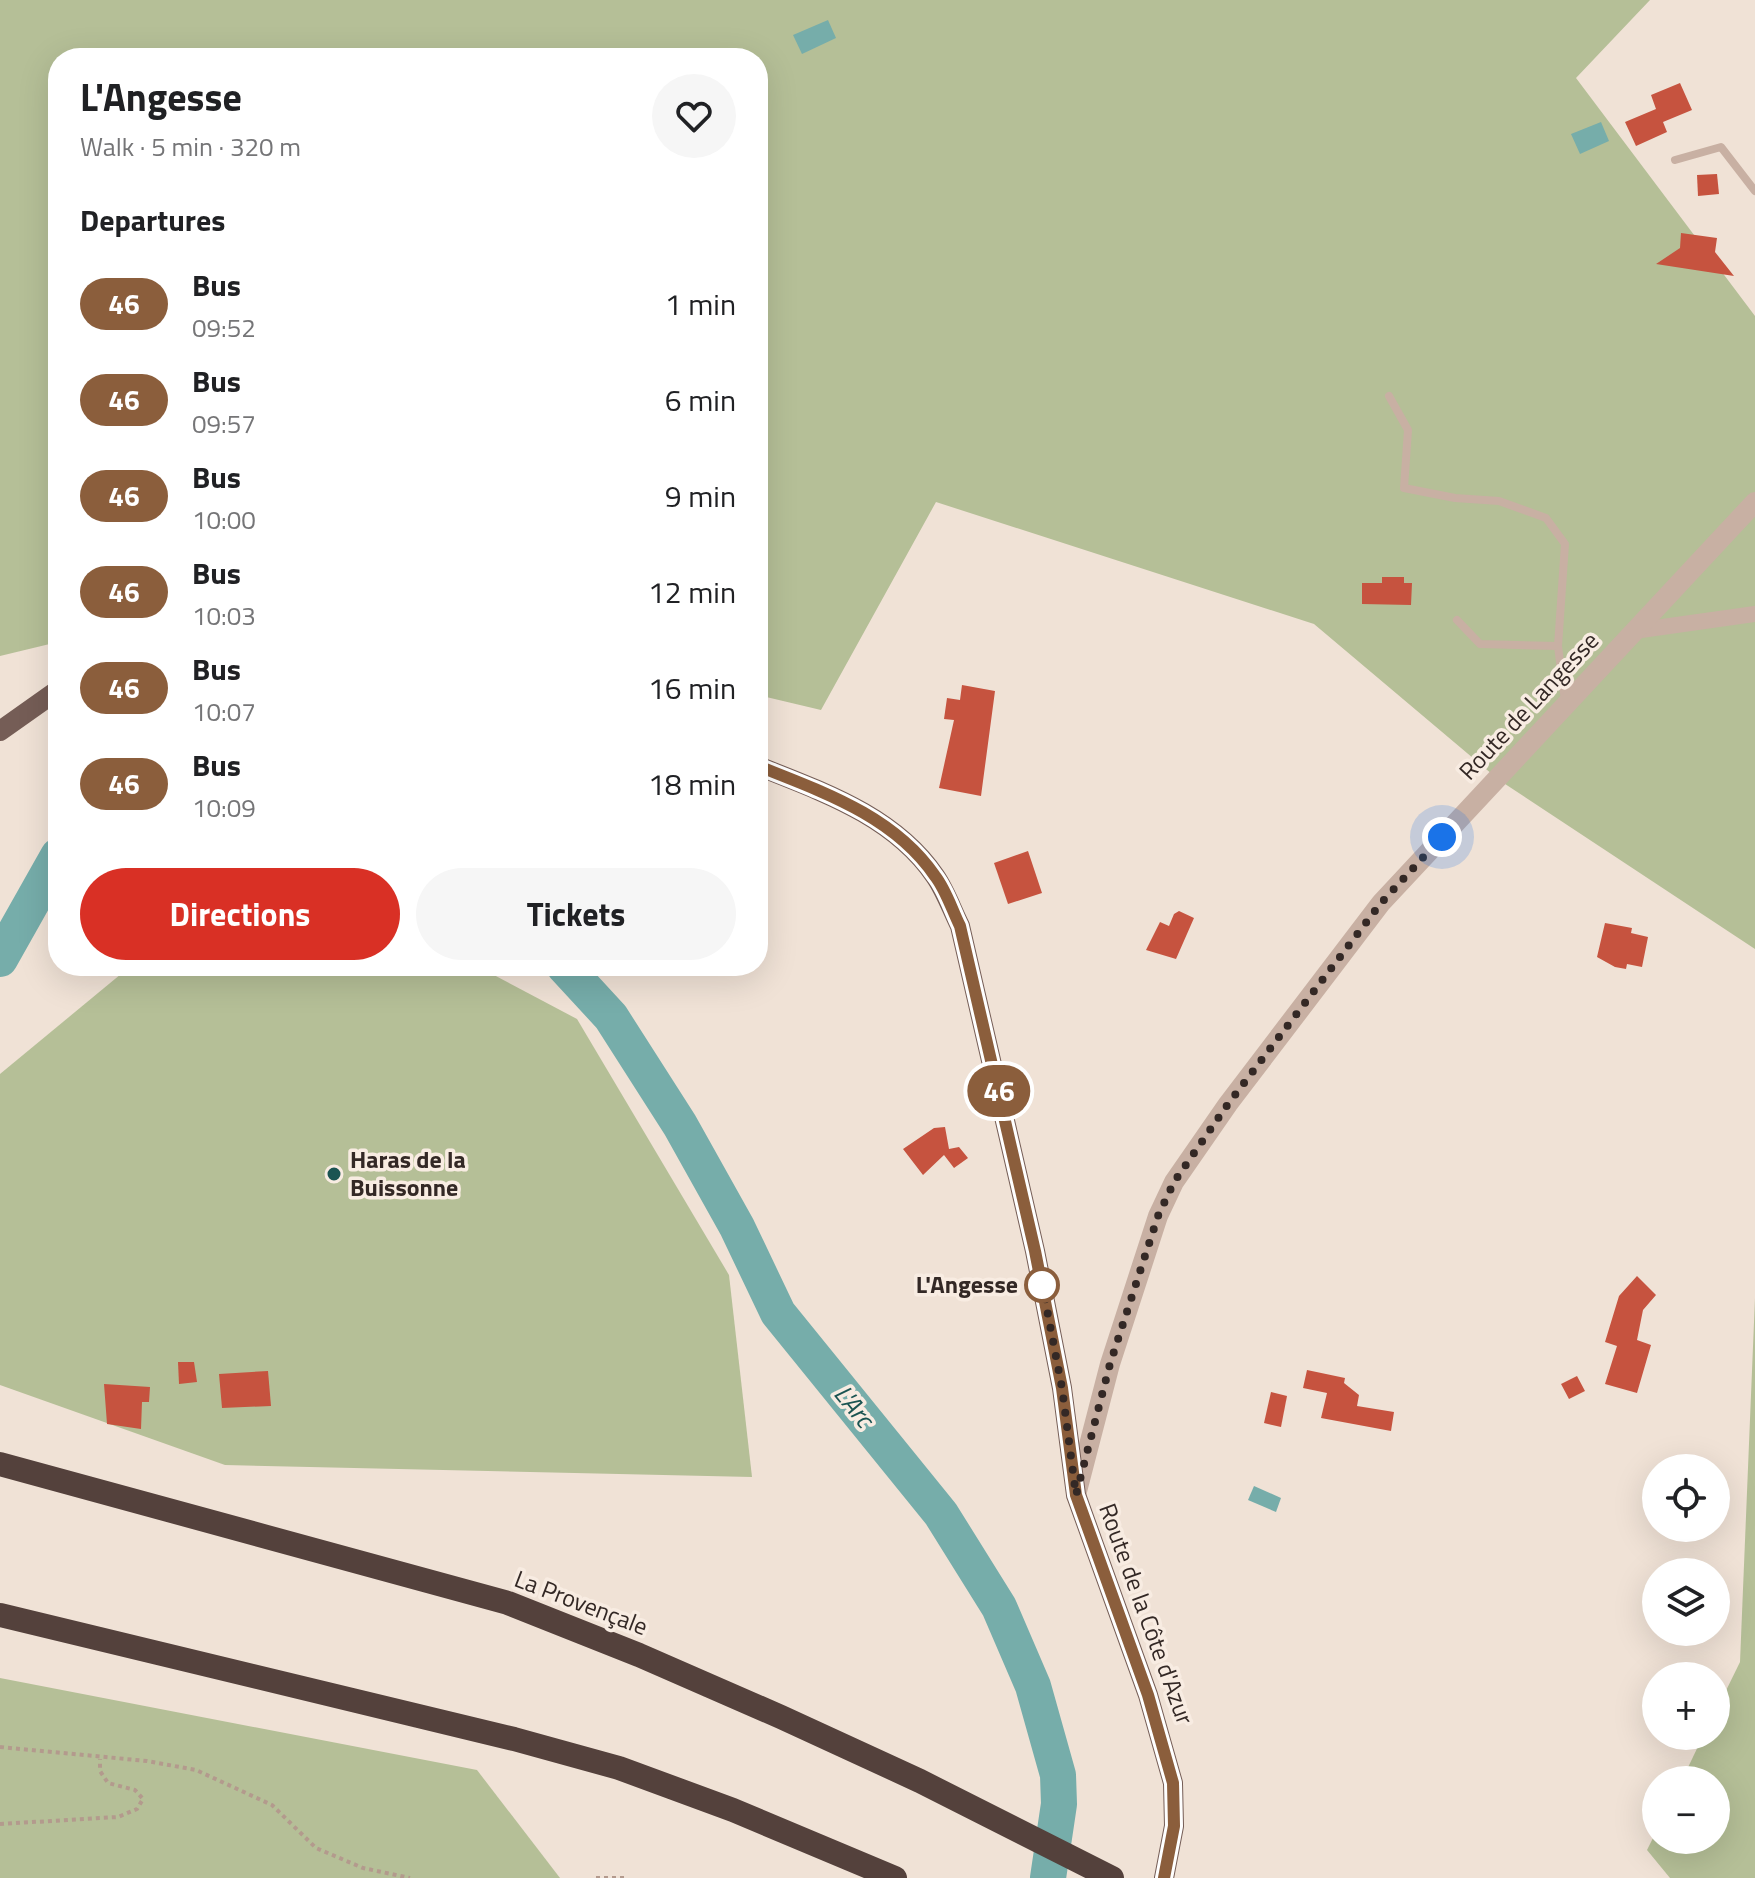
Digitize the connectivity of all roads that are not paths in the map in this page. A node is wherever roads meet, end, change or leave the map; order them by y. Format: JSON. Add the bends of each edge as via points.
{"nodes":[{"id":1,"x":1675,"y":160,"type":"dead end"},
{"id":2,"x":1755,"y":191,"type":"edge"},
{"id":3,"x":1389,"y":396,"type":"dead end"},
{"id":4,"x":1755,"y":502,"type":"edge"},
{"id":5,"x":1755,"y":614,"type":"edge"},
{"id":6,"x":1457,"y":620,"type":"dead end"},
{"id":7,"x":1634,"y":631,"type":"junction"},
{"id":8,"x":1558,"y":646,"type":"junction"},
{"id":9,"x":48,"y":689,"type":"edge"},
{"id":10,"x":48,"y":697,"type":"edge"},
{"id":11,"x":1565,"y":705,"type":"junction"},
{"id":12,"x":0,"y":720,"type":"edge"},
{"id":13,"x":0,"y":731,"type":"edge"},
{"id":14,"x":768,"y":770,"type":"edge"},
{"id":15,"x":0,"y":1464,"type":"edge"},
{"id":16,"x":1076,"y":1495,"type":"junction"},
{"id":17,"x":0,"y":1615,"type":"edge"},
{"id":18,"x":895,"y":1878,"type":"edge"},
{"id":19,"x":1112,"y":1878,"type":"edge"},
{"id":20,"x":1164,"y":1878,"type":"edge"}],
"edges":[{"from":1,"to":2,"type":"lane","via":[[1721,147]]},
{"from":3,"to":8,"type":"lane","via":[[1408,430],[1404,488],[1499,501],[1546,518],[1565,544]]},
{"from":4,"to":7,"type":"street","name":"Route de Langesse"},
{"from":5,"to":7,"type":"street"},
{"from":6,"to":8,"type":"lane","via":[[1480,644]]},
{"from":7,"to":11,"type":"street","name":"Route de Langesse"},
{"from":8,"to":11,"type":"lane"},
{"from":9,"to":12,"type":"main road"},
{"from":10,"to":13,"type":"main road"},
{"from":11,"to":16,"type":"street","name":"Route de Langesse","via":[[1381,903],[1174,1182],[1110,1364]]},
{"from":14,"to":16,"type":"main road","name":"Route de la Côte d'Azur","via":[[857,809],[904,839],[936,877],[960,926],[1035,1251]]},
{"from":15,"to":19,"type":"highway","name":"La Provençale","via":[[508,1603],[639,1655],[920,1781]]},
{"from":16,"to":20,"type":"main road","name":"Route de la Côte d'Azur","via":[[1166,1749],[1174,1826]]},
{"from":17,"to":18,"type":"highway","via":[[619,1768]]}]}
